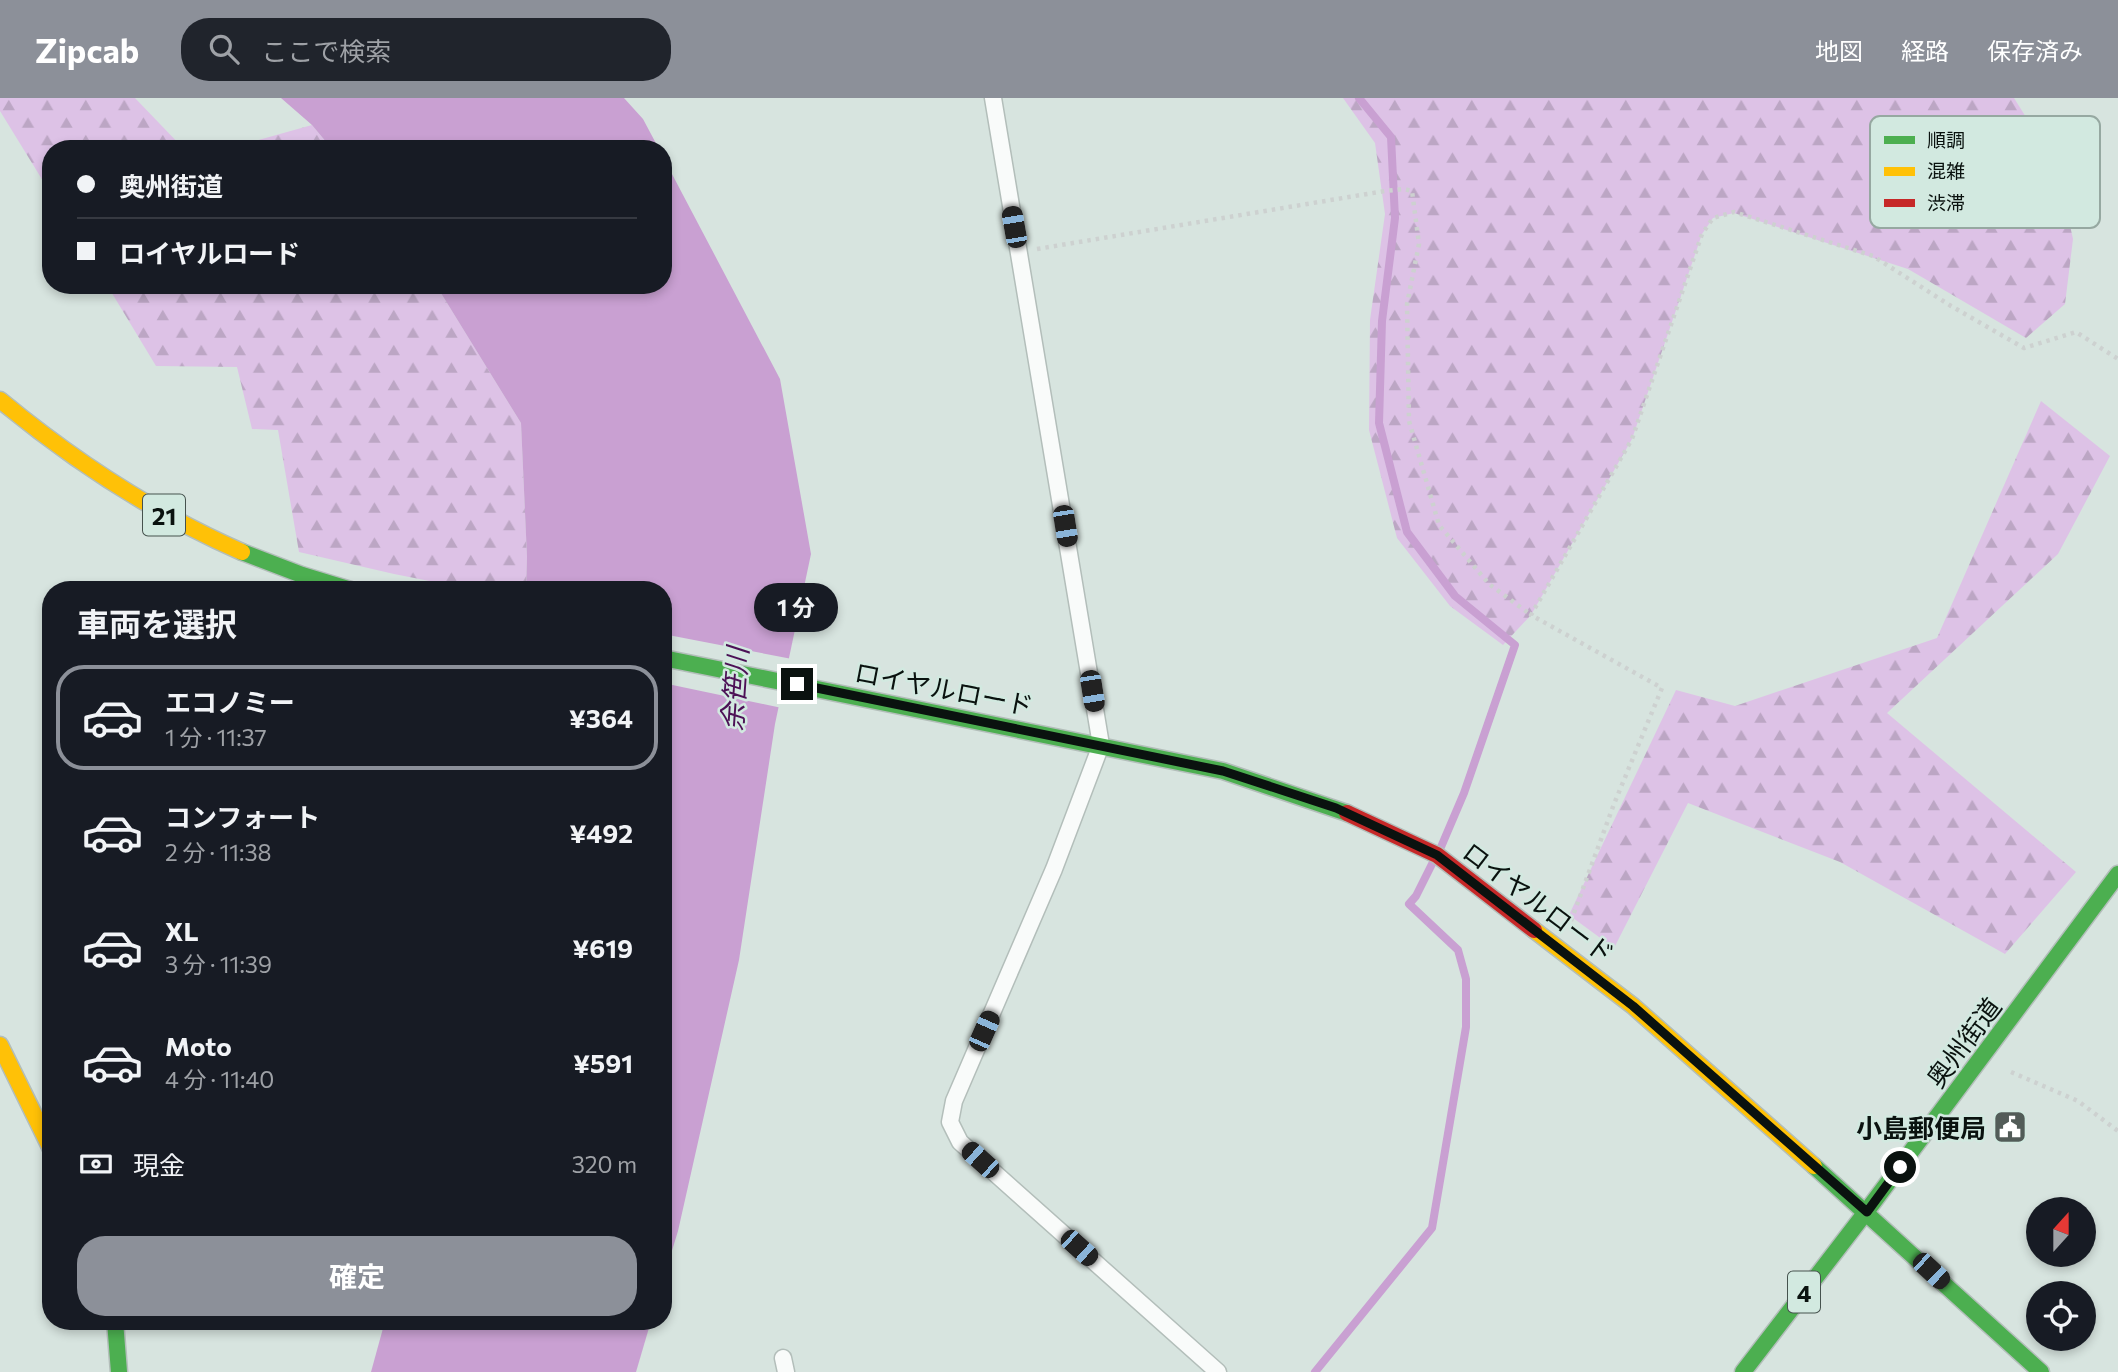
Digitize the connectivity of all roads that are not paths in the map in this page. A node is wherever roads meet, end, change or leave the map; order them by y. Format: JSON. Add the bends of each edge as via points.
{"nodes":[{"id":1,"x":993,"y":98,"type":"edge"},
{"id":2,"x":0,"y":400,"type":"edge"},
{"id":3,"x":325,"y":581,"type":"edge"},
{"id":4,"x":672,"y":659,"type":"edge"},
{"id":5,"x":1101,"y":745,"type":"junction"},
{"id":6,"x":2118,"y":874,"type":"edge"},
{"id":7,"x":0,"y":1045,"type":"edge"},
{"id":8,"x":42,"y":1131,"type":"edge"},
{"id":9,"x":1867,"y":1212,"type":"junction"},
{"id":10,"x":116,"y":1330,"type":"edge"},
{"id":11,"x":119,"y":1372,"type":"edge"},
{"id":12,"x":1218,"y":1372,"type":"edge"},
{"id":13,"x":1743,"y":1372,"type":"edge"},
{"id":14,"x":2041,"y":1372,"type":"edge"}],
"edges":[{"from":1,"to":5,"type":"lane"},
{"from":2,"to":3,"type":"main road","number":"21","via":[[115,487],[178,523]]},
{"from":4,"to":5,"type":"main road","name":"ロイヤルロード"},
{"from":5,"to":9,"type":"main road","name":"ロイヤルロード","via":[[1223,771],[1336,808],[1437,855],[1633,1006]]},
{"from":5,"to":12,"type":"lane","via":[[1054,869],[954,1101],[950,1122],[960,1142]]},
{"from":6,"to":9,"type":"main road","name":"奥州街道","number":"4"},
{"from":7,"to":8,"type":"main road"},
{"from":9,"to":13,"type":"main road","name":"奥州街道","number":"4"},
{"from":9,"to":14,"type":"main road","name":"ロイヤルロード"},
{"from":10,"to":11,"type":"main road"}]}
